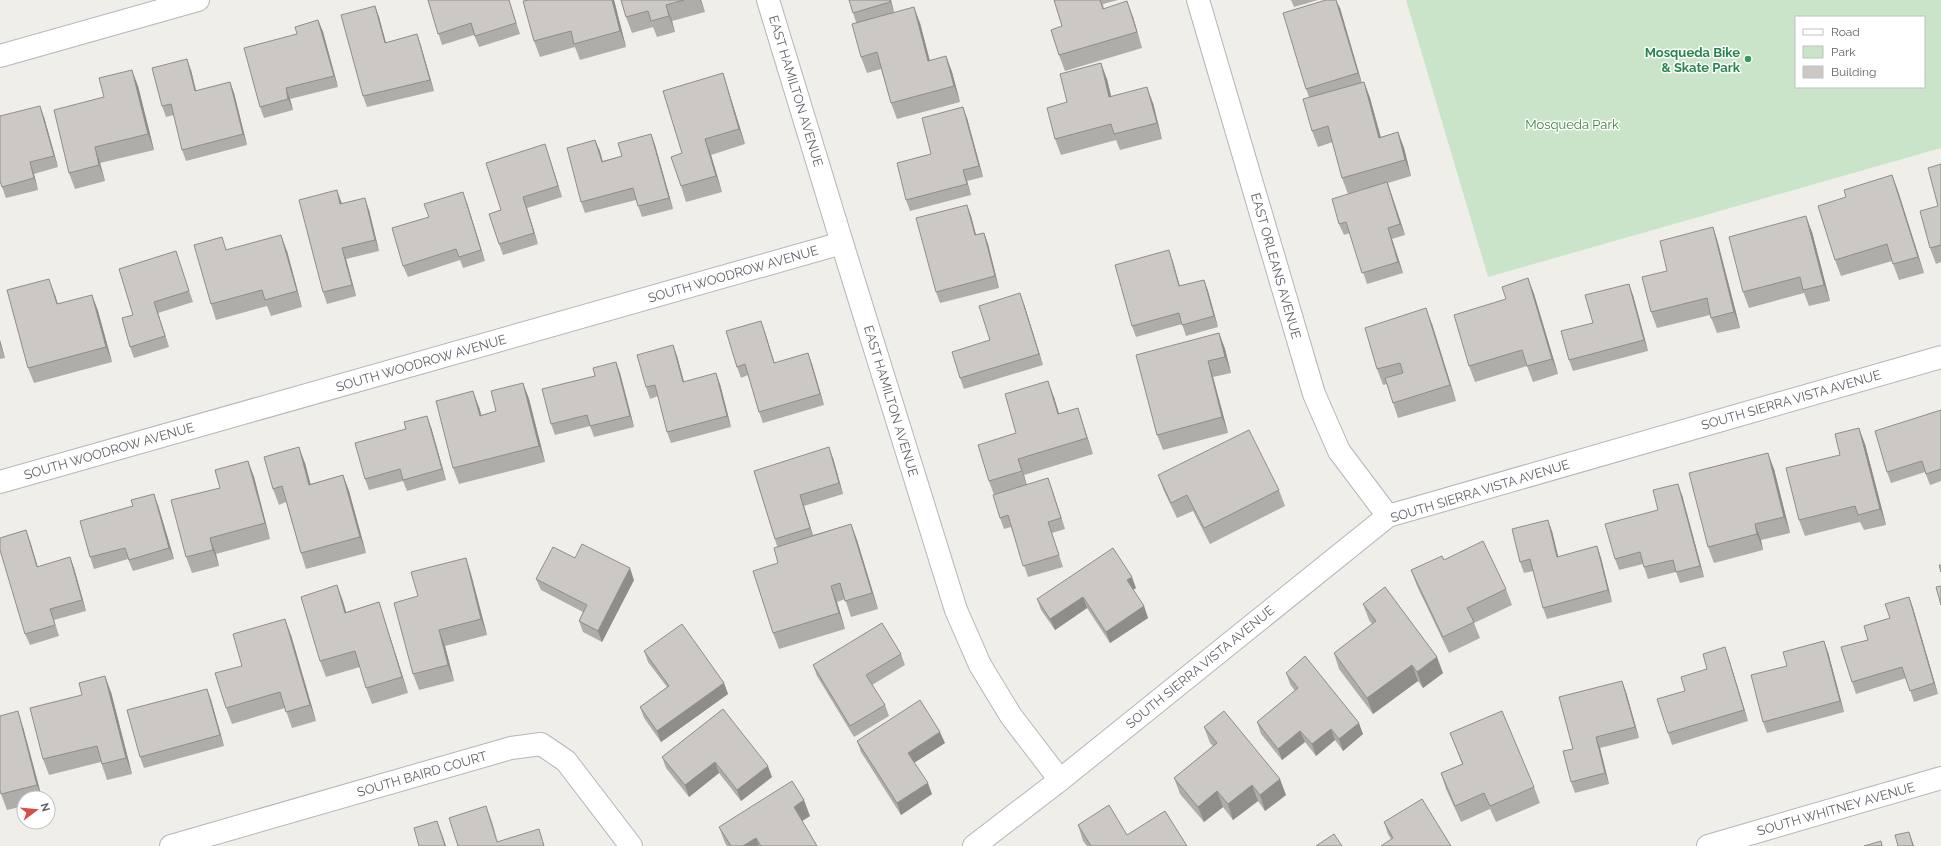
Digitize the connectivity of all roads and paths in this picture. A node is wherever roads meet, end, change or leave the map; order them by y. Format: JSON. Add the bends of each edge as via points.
{"nodes":[{"id":1,"x":198,"y":0,"type":"edge"},
{"id":2,"x":768,"y":0,"type":"edge"},
{"id":3,"x":1198,"y":0,"type":"edge"},
{"id":4,"x":0,"y":56,"type":"edge"},
{"id":5,"x":842,"y":244,"type":"junction"},
{"id":6,"x":1941,"y":357,"type":"edge"},
{"id":7,"x":0,"y":482,"type":"edge"},
{"id":8,"x":1388,"y":516,"type":"junction"},
{"id":9,"x":1941,"y":778,"type":"edge"},
{"id":10,"x":1060,"y":780,"type":"junction"},
{"id":11,"x":171,"y":846,"type":"edge"},
{"id":12,"x":631,"y":846,"type":"edge"},
{"id":13,"x":974,"y":846,"type":"edge"},
{"id":14,"x":1708,"y":846,"type":"edge"}],
"edges":[{"from":1,"to":4,"type":"street"},
{"from":2,"to":5,"type":"street","name":"EAST HAMILTON AVENUE"},
{"from":3,"to":8,"type":"street","name":"EAST ORLEANS AVENUE","via":[[1314,394],[1339,450]]},
{"from":5,"to":7,"type":"street","name":"SOUTH WOODROW AVENUE"},
{"from":5,"to":10,"type":"street","name":"EAST HAMILTON AVENUE","via":[[956,610],[980,665],[1011,716]]},
{"from":6,"to":8,"type":"street","name":"SOUTH SIERRA VISTA AVENUE"},
{"from":8,"to":10,"type":"street","name":"SOUTH SIERRA VISTA AVENUE"},
{"from":9,"to":14,"type":"street","name":"SOUTH WHITNEY AVENUE"},
{"from":10,"to":13,"type":"street","name":"SOUTH SIERRA VISTA AVENUE"},
{"from":11,"to":12,"type":"street","name":"SOUTH BAIRD COURT","via":[[511,748],[541,744],[566,760]]}]}
